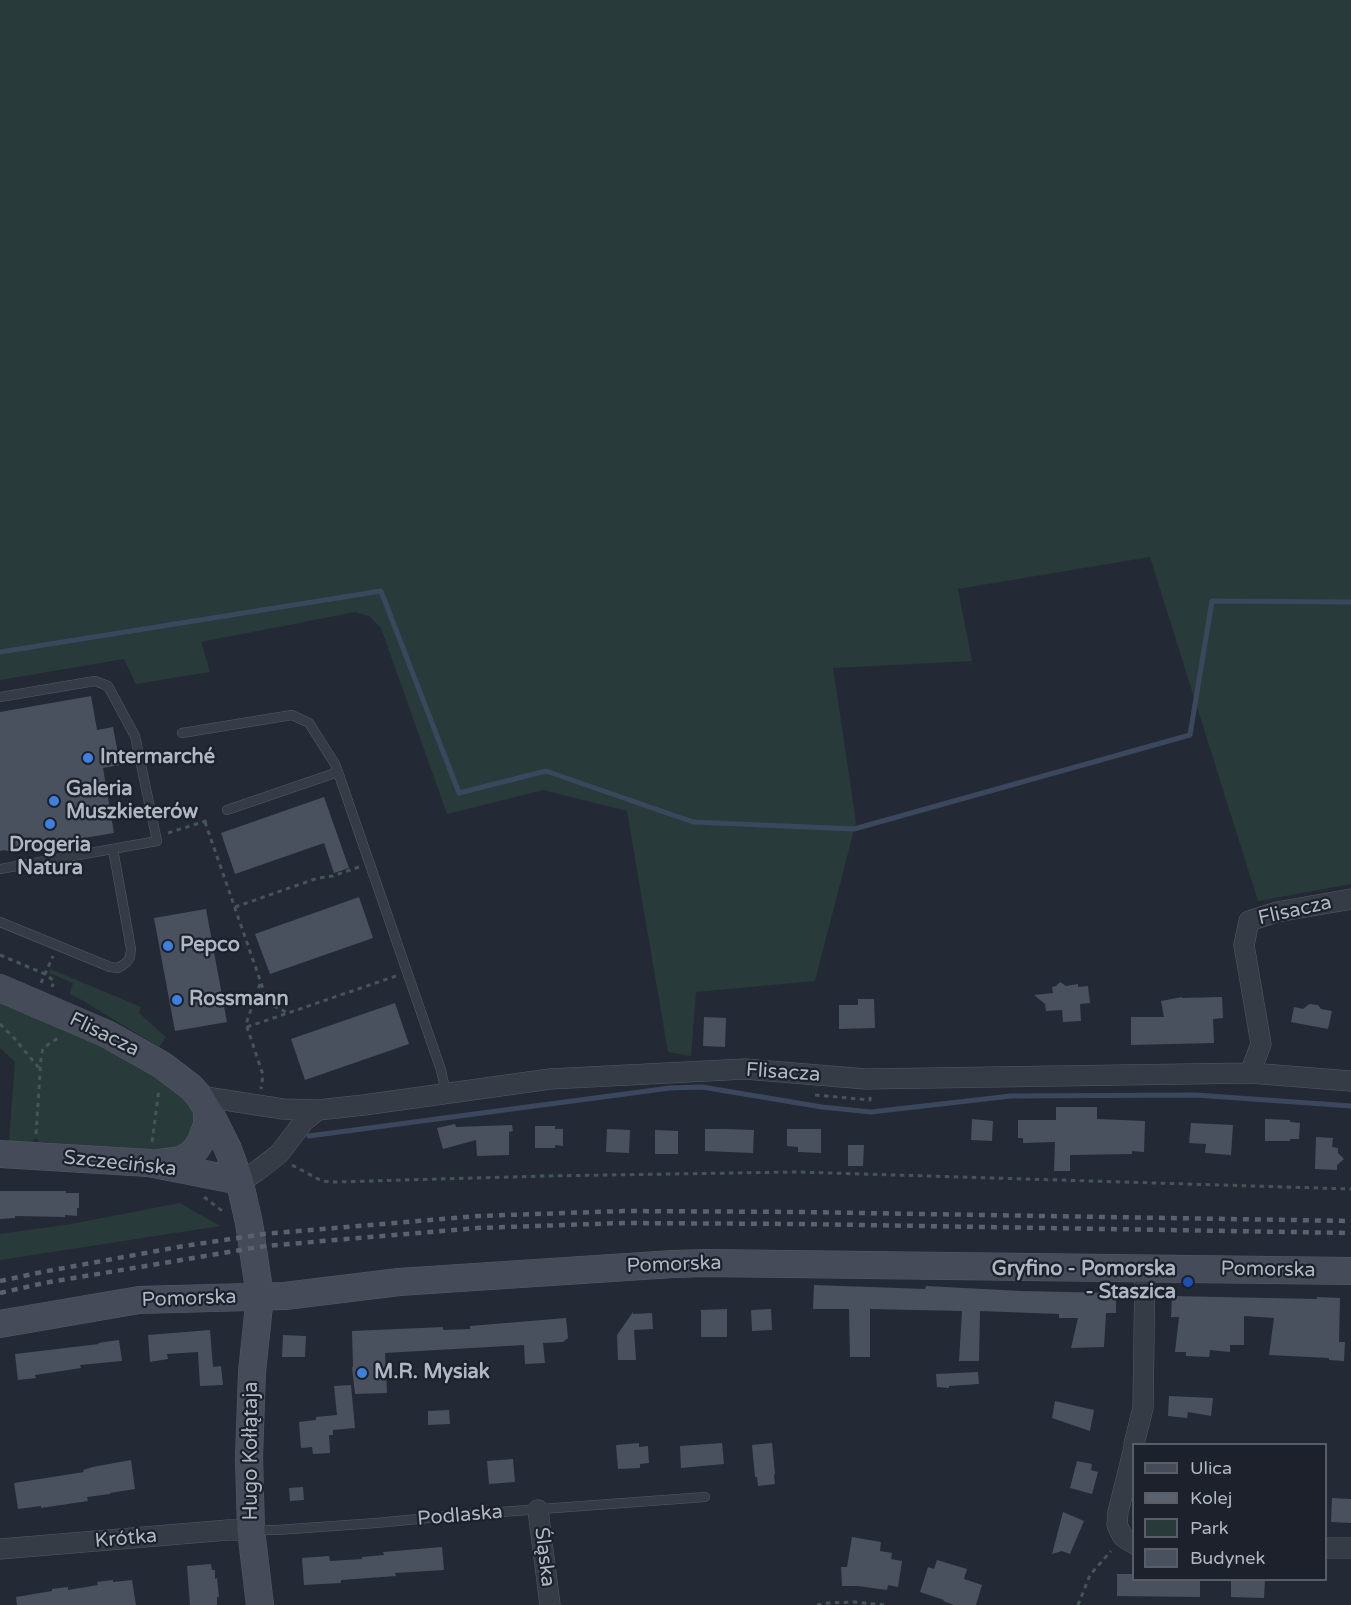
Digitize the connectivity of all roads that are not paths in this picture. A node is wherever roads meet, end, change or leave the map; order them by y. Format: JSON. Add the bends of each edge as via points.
{"nodes":[{"id":1,"x":0,"y":697,"type":"edge"},
{"id":2,"x":182,"y":734,"type":"dead end"},
{"id":3,"x":338,"y":772,"type":"junction"},
{"id":4,"x":227,"y":810,"type":"dead end"},
{"id":5,"x":113,"y":849,"type":"junction"},
{"id":6,"x":0,"y":869,"type":"edge"},
{"id":7,"x":1351,"y":899,"type":"edge"},
{"id":8,"x":0,"y":922,"type":"edge"},
{"id":9,"x":0,"y":988,"type":"edge"},
{"id":10,"x":1250,"y":1073,"type":"junction"},
{"id":11,"x":1351,"y":1081,"type":"edge"},
{"id":12,"x":446,"y":1093,"type":"junction"},
{"id":13,"x":203,"y":1103,"type":"junction"},
{"id":14,"x":318,"y":1110,"type":"junction"},
{"id":15,"x":150,"y":1153,"type":"junction"},
{"id":16,"x":0,"y":1154,"type":"edge"},
{"id":17,"x":239,"y":1179,"type":"junction"},
{"id":18,"x":1145,"y":1268,"type":"junction"},
{"id":19,"x":1351,"y":1270,"type":"edge"},
{"id":20,"x":260,"y":1296,"type":"junction"},
{"id":21,"x":0,"y":1324,"type":"edge"},
{"id":22,"x":1135,"y":1443,"type":"edge"},
{"id":23,"x":1132,"y":1454,"type":"edge"},
{"id":24,"x":705,"y":1497,"type":"dead end"},
{"id":25,"x":538,"y":1510,"type":"junction"},
{"id":26,"x":251,"y":1530,"type":"junction"},
{"id":27,"x":1132,"y":1543,"type":"edge"},
{"id":28,"x":1327,"y":1548,"type":"edge"},
{"id":29,"x":1351,"y":1548,"type":"edge"},
{"id":30,"x":0,"y":1550,"type":"edge"},
{"id":31,"x":260,"y":1605,"type":"edge"},
{"id":32,"x":550,"y":1605,"type":"edge"}],
"edges":[{"from":1,"to":5,"type":"lane","via":[[95,681],[108,686],[135,736],[157,841]]},
{"from":2,"to":3,"type":"lane","via":[[292,715],[309,723]]},
{"from":3,"to":4,"type":"lane"},
{"from":3,"to":12,"type":"lane"},
{"from":5,"to":6,"type":"lane"},
{"from":5,"to":8,"type":"lane","via":[[131,949],[126,963],[110,967]]},
{"from":7,"to":10,"type":"street","name":"Flisacza","via":[[1276,912],[1249,921],[1244,945],[1261,1044]]},
{"from":9,"to":13,"type":"street","name":"Flisacza","via":[[128,1044],[183,1081]]},
{"from":10,"to":11,"type":"street","name":"Flisacza"},
{"from":10,"to":12,"type":"street","name":"Flisacza","via":[[866,1079],[746,1069],[550,1079]]},
{"from":12,"to":14,"type":"street","name":"Flisacza"},
{"from":13,"to":14,"type":"street","name":"Flisacza"},
{"from":13,"to":15,"type":"street","via":[[208,1119],[204,1135],[191,1154],[177,1161]]},
{"from":13,"to":17,"type":"street","name":"Flisacza"},
{"from":14,"to":17,"type":"street","via":[[304,1121],[280,1153],[248,1177]]},
{"from":15,"to":16,"type":"street","name":"Szczecińska"},
{"from":15,"to":17,"type":"street","name":"Szczecińska"},
{"from":17,"to":20,"type":"street","name":"Hugo Kołłątaja"},
{"from":18,"to":19,"type":"street","name":"Pomorska"},
{"from":18,"to":20,"type":"street","name":"Pomorska","via":[[673,1264]]},
{"from":18,"to":22,"type":"street","via":[[1143,1408]]},
{"from":20,"to":21,"type":"street","name":"Pomorska","via":[[139,1300]]},
{"from":20,"to":26,"type":"street","name":"Hugo Kołłątaja","via":[[249,1407]]},
{"from":23,"to":27,"type":"street","via":[[1117,1526]]},
{"from":24,"to":25,"type":"lane","name":"Podlaska"},
{"from":25,"to":26,"type":"lane","name":"Podlaska"},
{"from":25,"to":32,"type":"street","name":"Śląska"},
{"from":26,"to":30,"type":"street","name":"Krótka"},
{"from":26,"to":31,"type":"street","name":"Hugo Kołłątaja"},
{"from":28,"to":29,"type":"street"}]}
